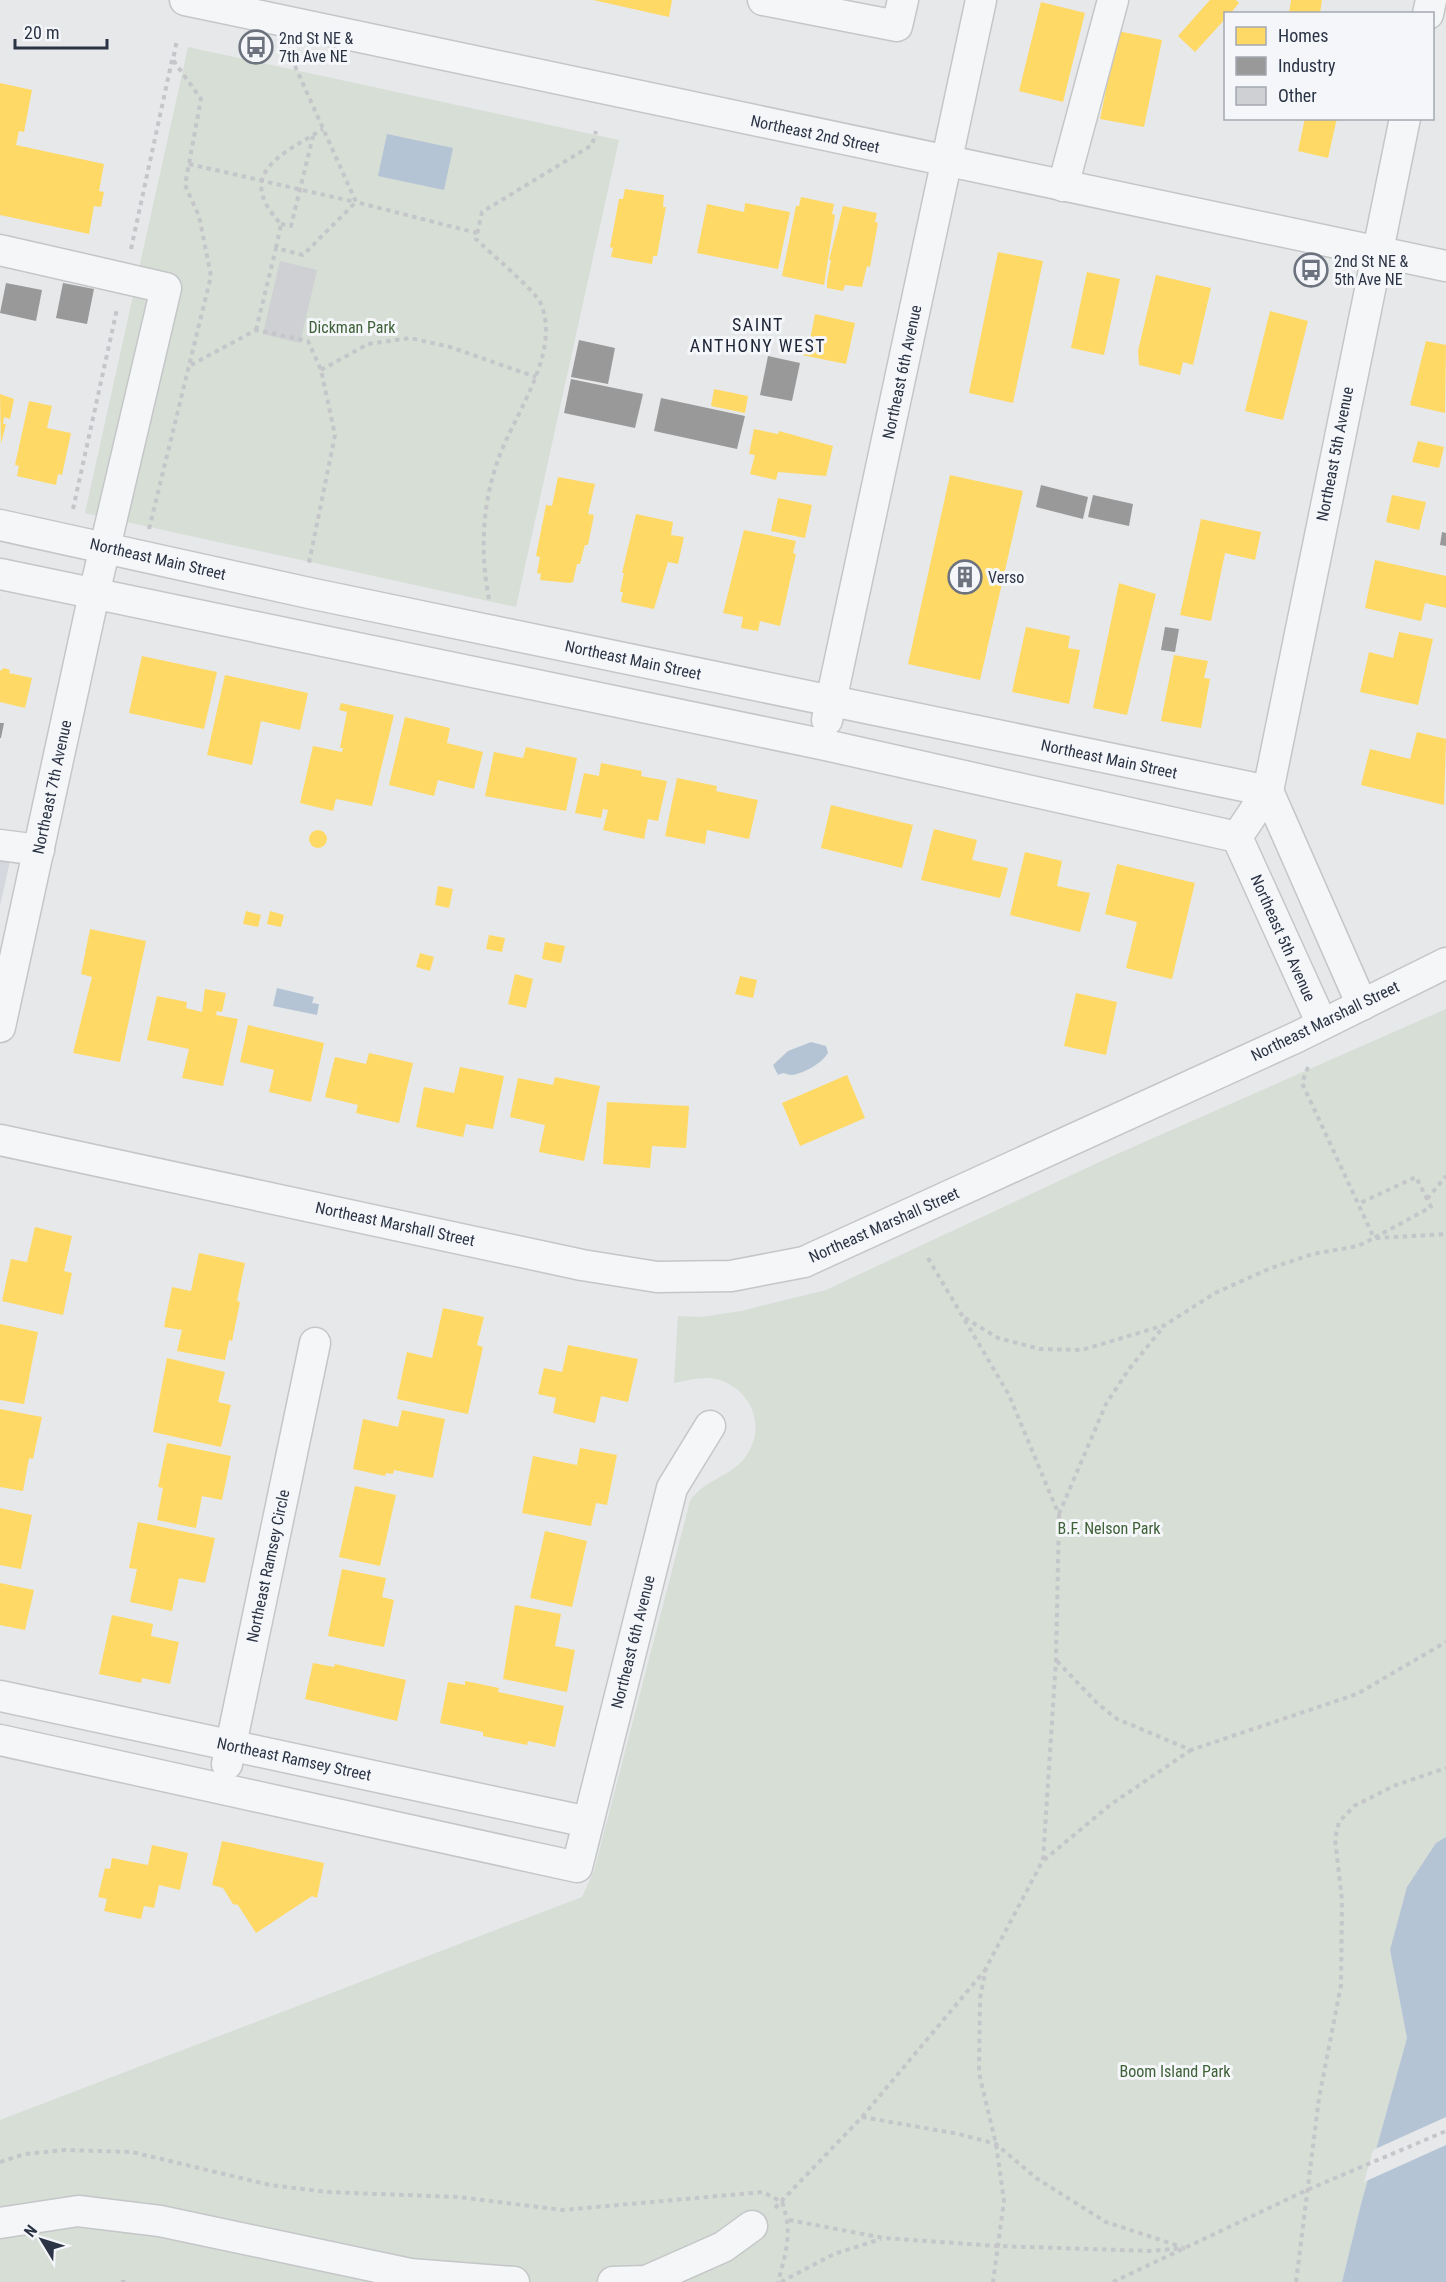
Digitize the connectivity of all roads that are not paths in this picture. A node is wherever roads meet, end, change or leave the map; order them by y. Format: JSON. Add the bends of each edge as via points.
{"nodes":[{"id":1,"x":185,"y":0,"type":"edge"},
{"id":2,"x":763,"y":0,"type":"edge"},
{"id":3,"x":903,"y":0,"type":"edge"},
{"id":4,"x":981,"y":0,"type":"edge"},
{"id":5,"x":1113,"y":0,"type":"edge"},
{"id":6,"x":222,"y":4,"type":"edge"},
{"id":7,"x":1405,"y":120,"type":"edge"},
{"id":8,"x":947,"y":162,"type":"junction"},
{"id":9,"x":1064,"y":186,"type":"junction"},
{"id":10,"x":0,"y":250,"type":"edge"},
{"id":11,"x":1376,"y":251,"type":"junction"},
{"id":12,"x":1446,"y":266,"type":"edge"},
{"id":13,"x":0,"y":525,"type":"edge"},
{"id":14,"x":106,"y":547,"type":"junction"},
{"id":15,"x":0,"y":574,"type":"edge"},
{"id":16,"x":94,"y":594,"type":"junction"},
{"id":17,"x":831,"y":701,"type":"junction"},
{"id":18,"x":821,"y":744,"type":"junction"},
{"id":19,"x":1268,"y":791,"type":"junction"},
{"id":20,"x":1237,"y":837,"type":"junction"},
{"id":21,"x":0,"y":845,"type":"edge"},
{"id":22,"x":39,"y":850,"type":"junction"},
{"id":23,"x":1446,"y":963,"type":"edge"},
{"id":24,"x":1362,"y":1005,"type":"junction"},
{"id":25,"x":1322,"y":1024,"type":"junction"},
{"id":26,"x":0,"y":1027,"type":"edge"},
{"id":27,"x":0,"y":1140,"type":"edge"},
{"id":28,"x":315,"y":1343,"type":"dead end"},
{"id":29,"x":711,"y":1426,"type":"dead end"},
{"id":30,"x":0,"y":1696,"type":"edge"},
{"id":31,"x":0,"y":1740,"type":"edge"},
{"id":32,"x":230,"y":1745,"type":"junction"},
{"id":33,"x":224,"y":1788,"type":"junction"},
{"id":34,"x":588,"y":1822,"type":"junction"},
{"id":35,"x":0,"y":2223,"type":"edge"},
{"id":36,"x":752,"y":2226,"type":"road end"},
{"id":37,"x":514,"y":2282,"type":"edge"},
{"id":38,"x":613,"y":2282,"type":"edge"}],
"edges":[{"from":1,"to":6,"type":"street","name":"Northeast 2nd Street"},
{"from":2,"to":3,"type":"street","via":[[897,26]]},
{"from":4,"to":8,"type":"street","name":"Northeast 6th Avenue"},
{"from":5,"to":9,"type":"street"},
{"from":6,"to":8,"type":"street","name":"Northeast 2nd Street"},
{"from":7,"to":11,"type":"street","name":"Northeast 5th Avenue"},
{"from":8,"to":9,"type":"street","name":"Northeast 2nd Street"},
{"from":8,"to":17,"type":"street","name":"Northeast 6th Avenue"},
{"from":9,"to":11,"type":"street","name":"Northeast 2nd Street"},
{"from":10,"to":14,"type":"street","name":"Northeast 7th Avenue","via":[[166,288]]},
{"from":11,"to":12,"type":"street","name":"Northeast 2nd Street"},
{"from":11,"to":19,"type":"street","name":"Northeast 5th Avenue"},
{"from":13,"to":14,"type":"street","name":"Northeast Main Street"},
{"from":14,"to":16,"type":"street","name":"Northeast 7th Avenue"},
{"from":14,"to":17,"type":"street","name":"Northeast Main Street","via":[[309,594]]},
{"from":15,"to":16,"type":"street"},
{"from":16,"to":18,"type":"street"},
{"from":16,"to":22,"type":"street","name":"Northeast 7th Avenue"},
{"from":17,"to":18,"type":"street","name":"Northeast 6th Avenue"},
{"from":17,"to":19,"type":"street","name":"Northeast Main Street"},
{"from":18,"to":20,"type":"street"},
{"from":19,"to":20,"type":"street","name":"Northeast 5th Avenue"},
{"from":19,"to":24,"type":"street"},
{"from":20,"to":25,"type":"street","name":"Northeast 5th Avenue"},
{"from":21,"to":22,"type":"street"},
{"from":22,"to":26,"type":"street","name":"Northeast 7th Avenue"},
{"from":23,"to":24,"type":"street","name":"Northeast Marshall Street"},
{"from":24,"to":25,"type":"street","name":"Northeast Marshall Street"},
{"from":25,"to":27,"type":"street","name":"Northeast Marshall Street","via":[[804,1262],[731,1276],[657,1277],[582,1264]]},
{"from":28,"to":32,"type":"street","name":"Northeast Ramsey Circle"},
{"from":29,"to":34,"type":"street","name":"Northeast 6th Avenue","via":[[672,1488]]},
{"from":30,"to":32,"type":"street","name":"Northeast Ramsey Street"},
{"from":31,"to":33,"type":"street"},
{"from":32,"to":33,"type":"street","name":"Northeast Ramsey Circle"},
{"from":32,"to":34,"type":"street","name":"Northeast Ramsey Street"},
{"from":33,"to":34,"type":"street","name":"Northeast 6th Avenue","via":[[577,1867]]},
{"from":35,"to":37,"type":"street","via":[[78,2211],[160,2221],[410,2274]]},
{"from":36,"to":38,"type":"street","via":[[723,2247],[646,2281]]}]}
